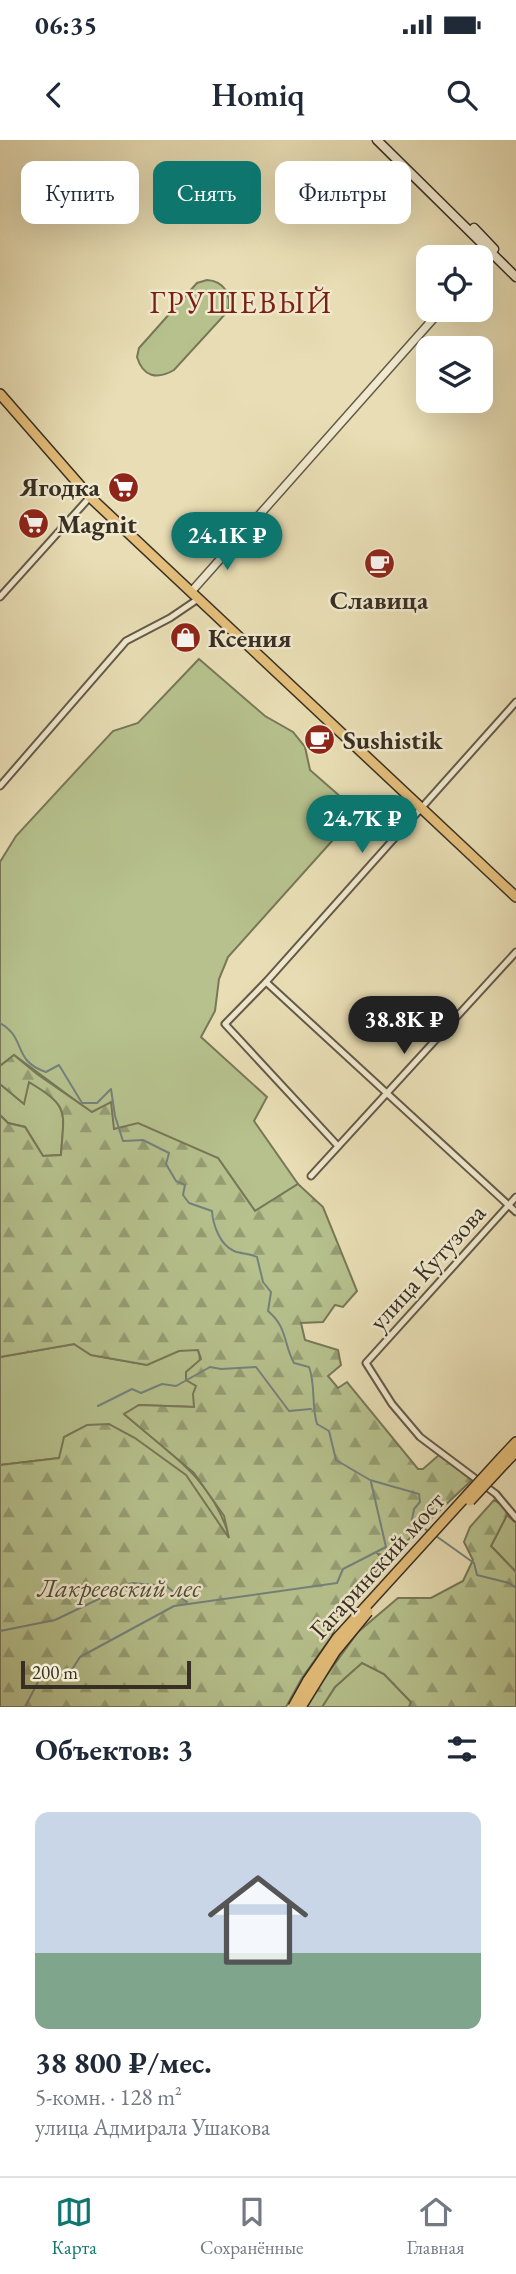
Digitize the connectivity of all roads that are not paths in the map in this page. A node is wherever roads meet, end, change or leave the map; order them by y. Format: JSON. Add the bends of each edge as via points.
{"nodes":[{"id":1,"x":377,"y":140,"type":"edge"},
{"id":2,"x":385,"y":140,"type":"edge"},
{"id":3,"x":395,"y":154,"type":"junction"},
{"id":4,"x":487,"y":245,"type":"edge"},
{"id":5,"x":493,"y":251,"type":"joint"},
{"id":6,"x":516,"y":270,"type":"edge"},
{"id":7,"x":516,"y":277,"type":"edge"},
{"id":8,"x":431,"y":322,"type":"edge"},
{"id":9,"x":0,"y":394,"type":"edge"},
{"id":10,"x":90,"y":497,"type":"junction"},
{"id":11,"x":195,"y":595,"type":"junction"},
{"id":12,"x":0,"y":597,"type":"edge"},
{"id":13,"x":516,"y":702,"type":"edge"},
{"id":14,"x":0,"y":786,"type":"edge"},
{"id":15,"x":421,"y":808,"type":"junction"},
{"id":16,"x":516,"y":897,"type":"edge"},
{"id":17,"x":516,"y":952,"type":"edge"},
{"id":18,"x":266,"y":982,"type":"junction"},
{"id":19,"x":388,"y":1094,"type":"junction"},
{"id":20,"x":338,"y":1146,"type":"junction"},
{"id":21,"x":311,"y":1176,"type":"dead end"},
{"id":22,"x":516,"y":1197,"type":"edge"},
{"id":23,"x":509,"y":1205,"type":"junction"},
{"id":24,"x":516,"y":1212,"type":"edge"},
{"id":25,"x":516,"y":1442,"type":"edge"},
{"id":26,"x":516,"y":1451,"type":"edge"},
{"id":27,"x":504,"y":1460,"type":"junction"},
{"id":28,"x":516,"y":1518,"type":"edge"},
{"id":29,"x":293,"y":1707,"type":"edge"},
{"id":30,"x":300,"y":1707,"type":"edge"}],
"edges":[{"from":1,"to":3,"type":"main road"},
{"from":2,"to":3,"type":"main road"},
{"from":3,"to":4,"type":"main road"},
{"from":5,"to":6,"type":"main road"},
{"from":5,"to":7,"type":"main road"},
{"from":8,"to":11,"type":"street"},
{"from":9,"to":10,"type":"main road"},
{"from":10,"to":11,"type":"main road"},
{"from":10,"to":12,"type":"street"},
{"from":11,"to":14,"type":"street","via":[[170,618],[126,641]]},
{"from":11,"to":15,"type":"main road"},
{"from":13,"to":15,"type":"street"},
{"from":15,"to":16,"type":"main road"},
{"from":15,"to":18,"type":"street"},
{"from":17,"to":19,"type":"street"},
{"from":18,"to":19,"type":"street"},
{"from":18,"to":20,"type":"street","via":[[225,1024]]},
{"from":19,"to":20,"type":"street"},
{"from":19,"to":23,"type":"street"},
{"from":20,"to":21,"type":"street"},
{"from":22,"to":23,"type":"street","name":"улица Кутузова"},
{"from":23,"to":24,"type":"street"},
{"from":23,"to":28,"type":"street","name":"улица Кутузова","via":[[366,1363],[420,1437],[496,1494]]},
{"from":25,"to":27,"type":"main road"},
{"from":26,"to":27,"type":"main road"},
{"from":27,"to":29,"type":"main road","name":"Гагаринский мост","bridge":true,"via":[[337,1638]]},
{"from":27,"to":30,"type":"main road","name":"Гагаринский мост","bridge":true,"via":[[350,1633]]}]}
